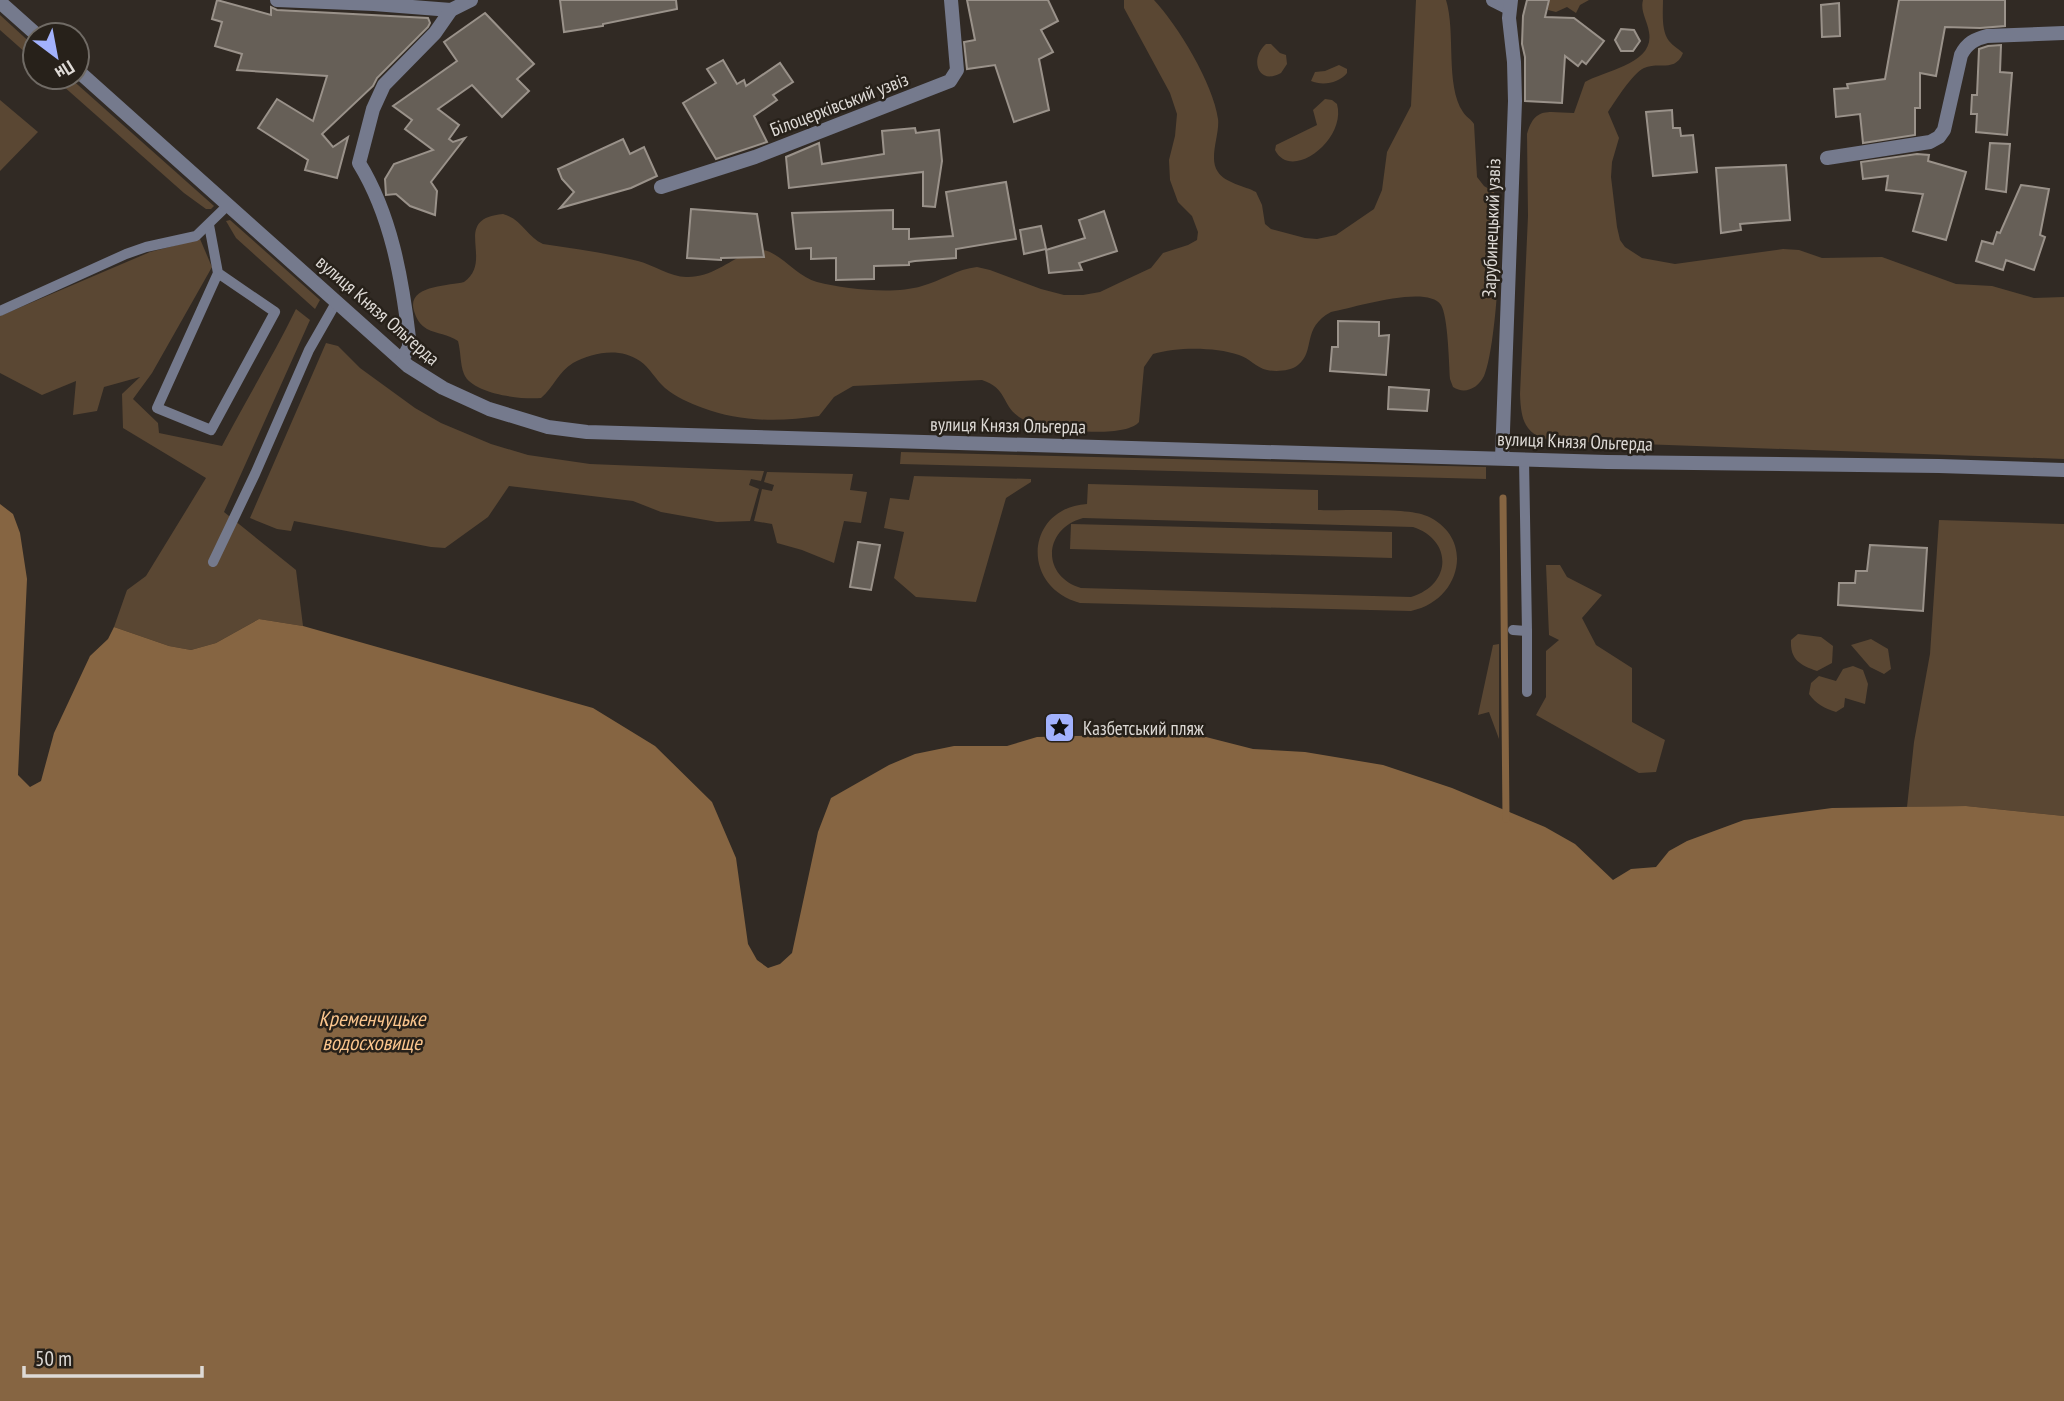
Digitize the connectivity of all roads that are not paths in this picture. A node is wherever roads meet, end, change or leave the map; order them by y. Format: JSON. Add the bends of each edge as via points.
{"nodes":[{"id":1,"x":277,"y":0,"type":"edge"},
{"id":2,"x":471,"y":0,"type":"edge"},
{"id":3,"x":951,"y":0,"type":"edge"},
{"id":4,"x":1493,"y":0,"type":"edge"},
{"id":5,"x":0,"y":2,"type":"edge"},
{"id":6,"x":1510,"y":4,"type":"edge"},
{"id":7,"x":451,"y":10,"type":"junction"},
{"id":8,"x":21,"y":21,"type":"edge"},
{"id":9,"x":2064,"y":33,"type":"edge"},
{"id":10,"x":91,"y":82,"type":"edge"},
{"id":11,"x":1826,"y":158,"type":"dead end"},
{"id":12,"x":661,"y":187,"type":"dead end"},
{"id":13,"x":229,"y":204,"type":"junction"},
{"id":14,"x":209,"y":225,"type":"junction"},
{"id":15,"x":219,"y":273,"type":"junction"},
{"id":16,"x":337,"y":301,"type":"junction"},
{"id":17,"x":0,"y":311,"type":"edge"},
{"id":18,"x":402,"y":360,"type":"junction"},
{"id":19,"x":1502,"y":458,"type":"junction"},
{"id":20,"x":1524,"y":459,"type":"junction"},
{"id":21,"x":2064,"y":470,"type":"edge"},
{"id":22,"x":213,"y":562,"type":"dead end"},
{"id":23,"x":1513,"y":630,"type":"dead end"},
{"id":24,"x":1527,"y":631,"type":"junction"},
{"id":25,"x":1527,"y":692,"type":"dead end"}],
"edges":[{"from":1,"to":7,"type":"street"},
{"from":2,"to":7,"type":"street"},
{"from":3,"to":12,"type":"street","name":"Білоцерківський узвіз","via":[[957,70],[950,81],[755,157]]},
{"from":4,"to":6,"type":"street"},
{"from":5,"to":8,"type":"street"},
{"from":6,"to":19,"type":"street","name":"Зарубинецький узвіз","via":[[1515,101]]},
{"from":7,"to":18,"type":"street","via":[[380,90],[359,163],[379,202],[395,251],[409,338]]},
{"from":9,"to":11,"type":"street","via":[[1976,39],[1961,55],[1939,137]]},
{"from":10,"to":13,"type":"street","name":"вулиця Князя Ольгерда"},
{"from":13,"to":14,"type":"lane"},
{"from":13,"to":16,"type":"street","name":"вулиця Князя Ольгерда"},
{"from":14,"to":15,"type":"lane"},
{"from":14,"to":17,"type":"lane","via":[[196,236],[126,254]]},
{"from":15,"to":15,"type":"lane","via":[[157,408],[211,430],[275,312]]},
{"from":16,"to":18,"type":"street","name":"вулиця Князя Ольгерда"},
{"from":16,"to":22,"type":"lane","via":[[309,350]]},
{"from":18,"to":19,"type":"street","name":"вулиця Князя Ольгерда","via":[[443,388],[481,405],[541,425],[587,432]]},
{"from":19,"to":20,"type":"street","name":"вулиця Князя Ольгерда"},
{"from":20,"to":21,"type":"street","name":"вулиця Князя Ольгерда"},
{"from":20,"to":24,"type":"lane"},
{"from":23,"to":24,"type":"lane"},
{"from":24,"to":25,"type":"lane"}]}
